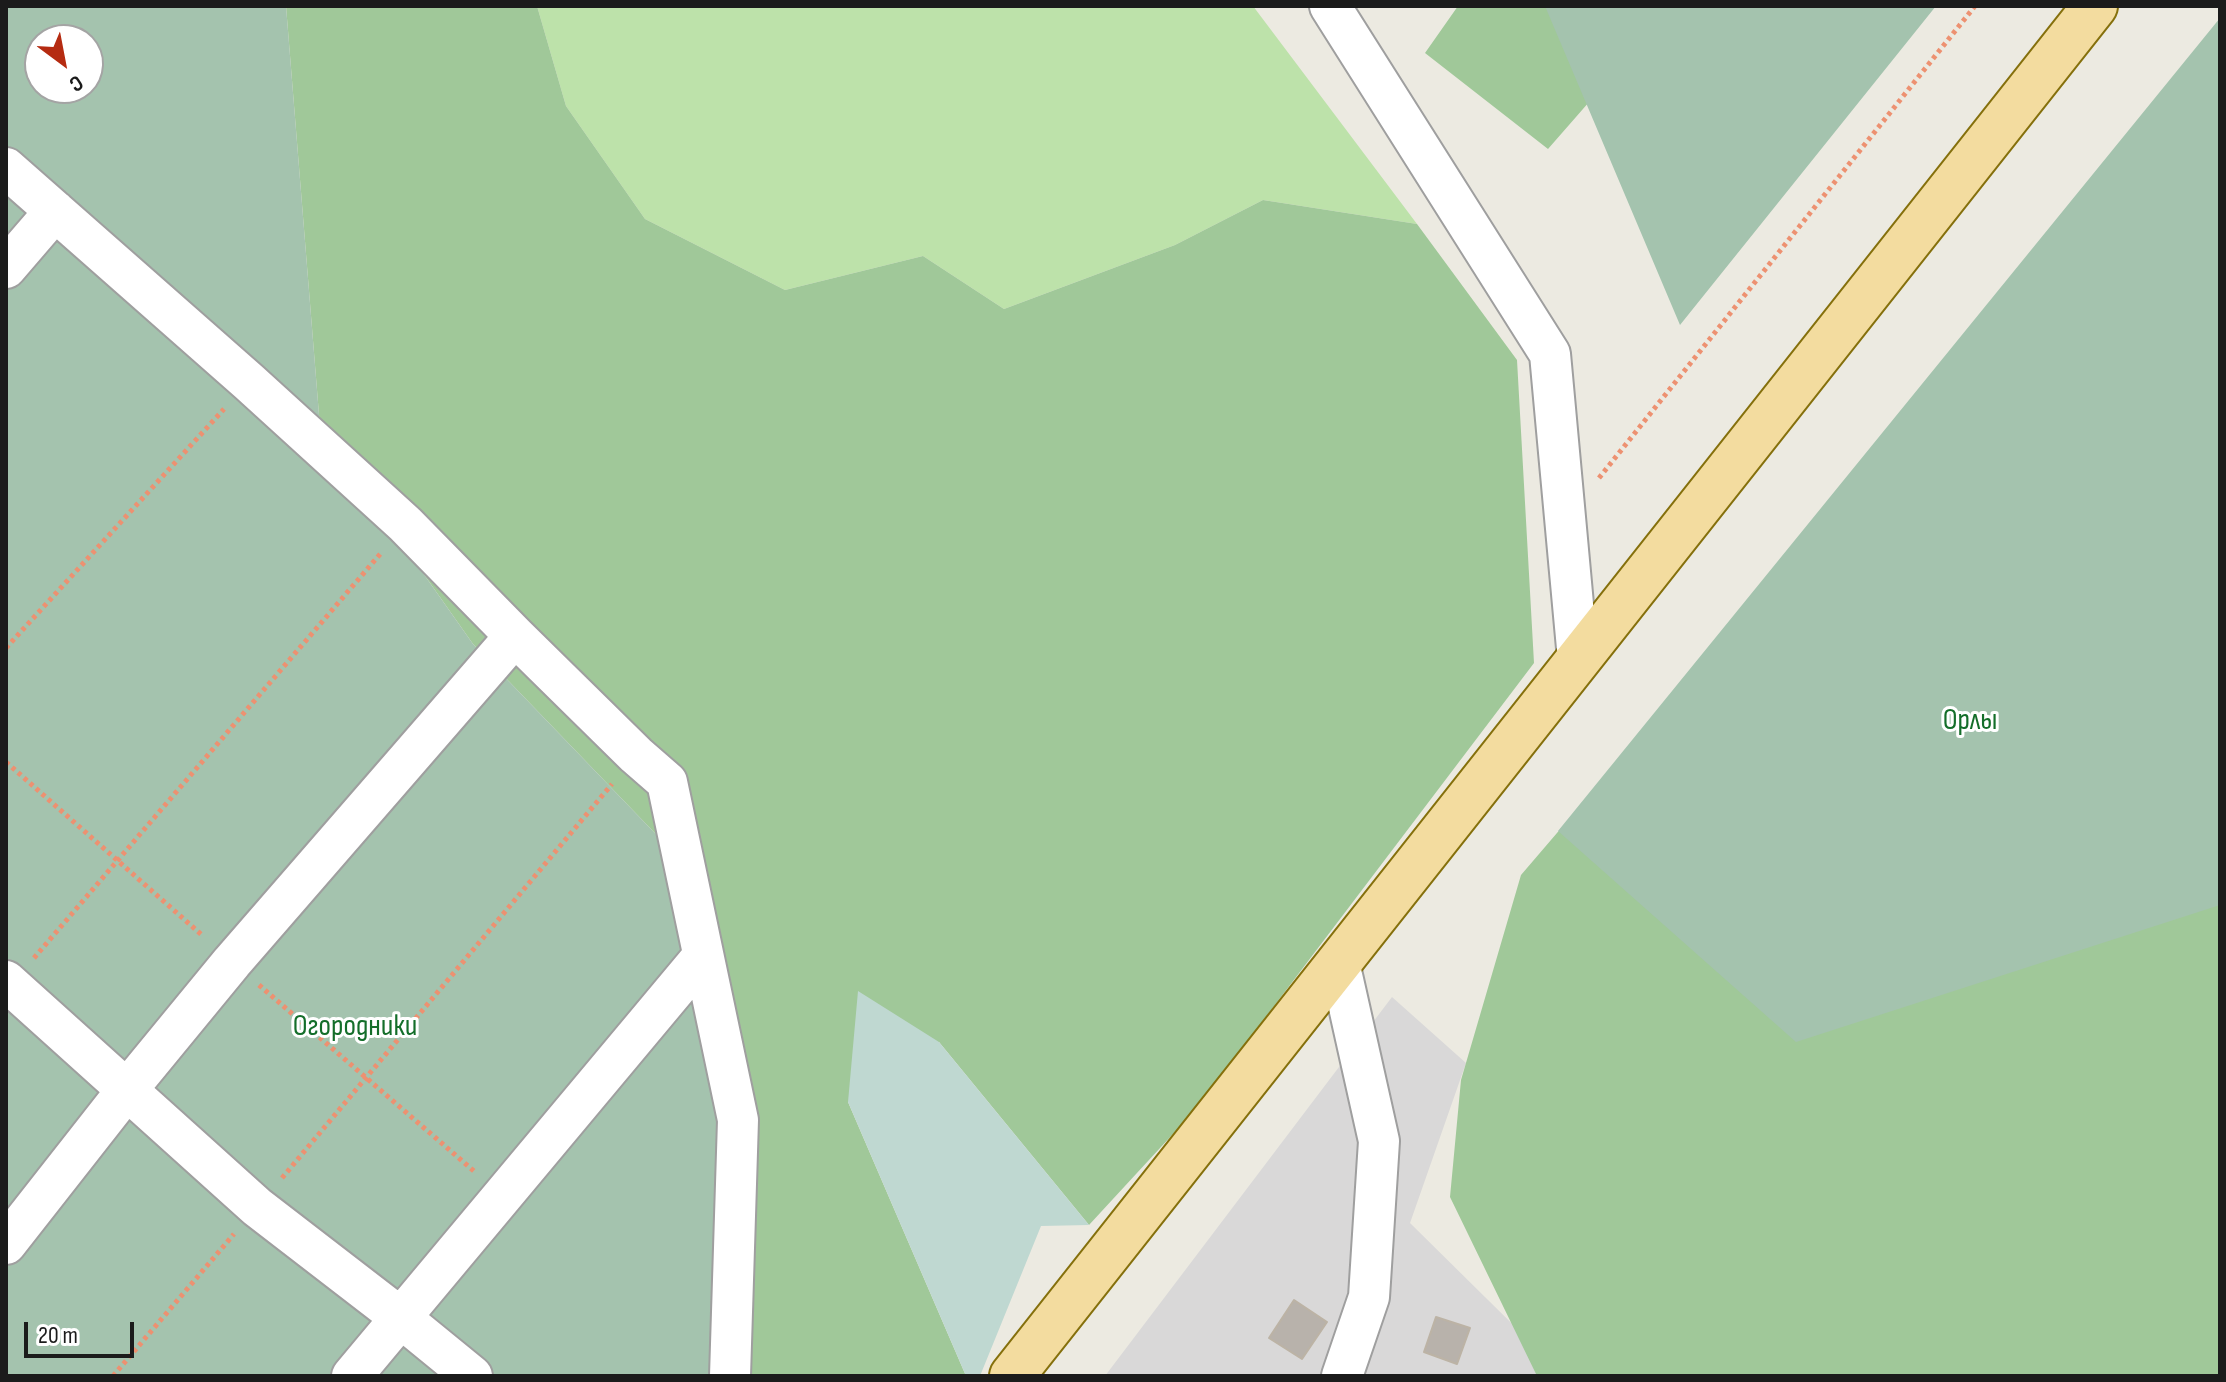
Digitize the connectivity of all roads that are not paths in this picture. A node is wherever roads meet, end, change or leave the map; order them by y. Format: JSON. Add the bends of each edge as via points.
{"nodes":[{"id":1,"x":1330,"y":6,"type":"edge"},
{"id":2,"x":2095,"y":6,"type":"edge"},
{"id":3,"x":6,"y":168,"type":"edge"},
{"id":4,"x":55,"y":211,"type":"junction"},
{"id":5,"x":6,"y":268,"type":"edge"},
{"id":6,"x":515,"y":636,"type":"junction"},
{"id":7,"x":1578,"y":659,"type":"junction"},
{"id":8,"x":703,"y":956,"type":"junction"},
{"id":9,"x":1339,"y":962,"type":"junction"},
{"id":10,"x":8,"y":984,"type":"edge"},
{"id":11,"x":126,"y":1091,"type":"junction"},
{"id":12,"x":6,"y":1244,"type":"edge"},
{"id":13,"x":401,"y":1318,"type":"junction"},
{"id":14,"x":352,"y":1376,"type":"edge"},
{"id":15,"x":472,"y":1376,"type":"edge"},
{"id":16,"x":730,"y":1376,"type":"edge"},
{"id":17,"x":1012,"y":1376,"type":"edge"},
{"id":18,"x":1342,"y":1376,"type":"edge"}],
"edges":[{"from":1,"to":7,"type":"lane","via":[[1550,354]]},
{"from":2,"to":7,"type":"main road"},
{"from":3,"to":4,"type":"lane"},
{"from":4,"to":5,"type":"lane"},
{"from":4,"to":6,"type":"lane","via":[[405,524]]},
{"from":6,"to":8,"type":"lane","via":[[667,782]]},
{"from":6,"to":11,"type":"lane"},
{"from":7,"to":9,"type":"main road"},
{"from":8,"to":13,"type":"lane"},
{"from":8,"to":16,"type":"lane","via":[[738,1120]]},
{"from":9,"to":17,"type":"main road"},
{"from":9,"to":18,"type":"lane","via":[[1379,1141],[1369,1297]]},
{"from":10,"to":11,"type":"lane"},
{"from":11,"to":12,"type":"lane"},
{"from":11,"to":13,"type":"lane","via":[[257,1207]]},
{"from":13,"to":14,"type":"lane"},
{"from":13,"to":15,"type":"lane"}]}
